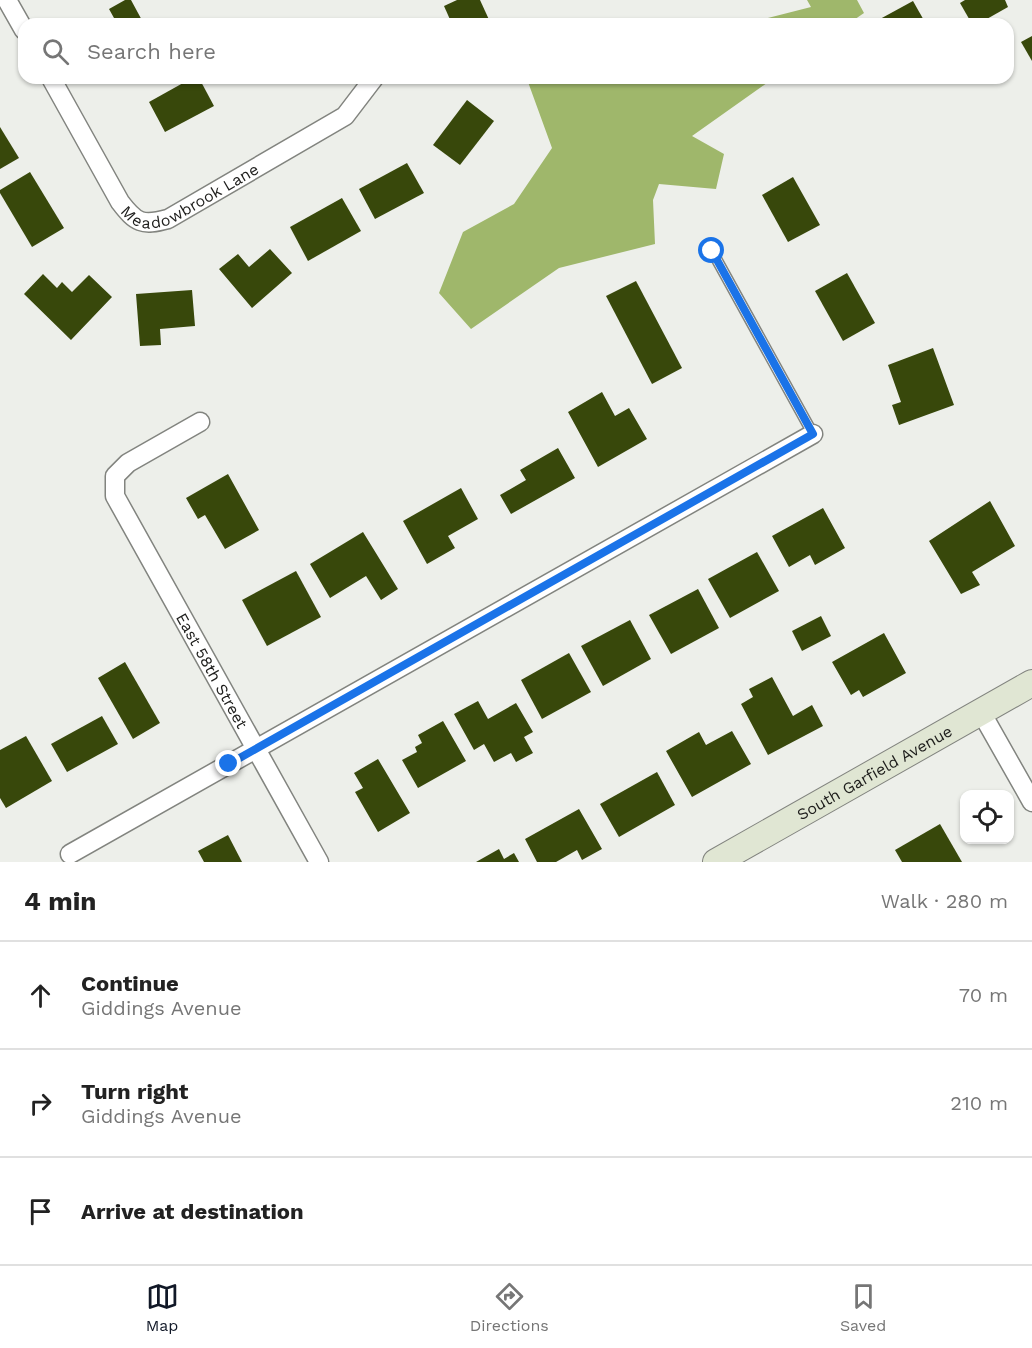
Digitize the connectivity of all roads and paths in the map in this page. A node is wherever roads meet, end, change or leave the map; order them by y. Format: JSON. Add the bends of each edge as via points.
{"nodes":[{"id":1,"x":7,"y":0,"type":"edge"},
{"id":2,"x":18,"y":19,"type":"edge"},
{"id":3,"x":54,"y":84,"type":"edge"},
{"id":4,"x":369,"y":84,"type":"edge"},
{"id":5,"x":712,"y":251,"type":"dead end"},
{"id":6,"x":200,"y":422,"type":"dead end"},
{"id":7,"x":813,"y":434,"type":"joint"},
{"id":8,"x":1032,"y":683,"type":"edge"},
{"id":9,"x":981,"y":712,"type":"junction"},
{"id":10,"x":255,"y":749,"type":"junction"},
{"id":11,"x":1032,"y":802,"type":"edge"},
{"id":12,"x":70,"y":854,"type":"dead end"},
{"id":13,"x":319,"y":862,"type":"edge"},
{"id":14,"x":716,"y":862,"type":"edge"}],
"edges":[{"from":1,"to":2,"type":"street"},
{"from":3,"to":4,"type":"street","name":"Meadowbrook Lane","via":[[120,202],[133,218],[152,223],[168,219],[345,116]]},
{"from":5,"to":7,"type":"lane"},
{"from":6,"to":10,"type":"street","name":"East 58th Street","via":[[128,463],[115,476],[114,496]]},
{"from":7,"to":10,"type":"street"},
{"from":8,"to":9,"type":"street","name":"South Garfield Avenue"},
{"from":9,"to":11,"type":"street"},
{"from":9,"to":14,"type":"street","name":"South Garfield Avenue"},
{"from":10,"to":12,"type":"street"},
{"from":10,"to":13,"type":"street","name":"East 58th Street"}]}
